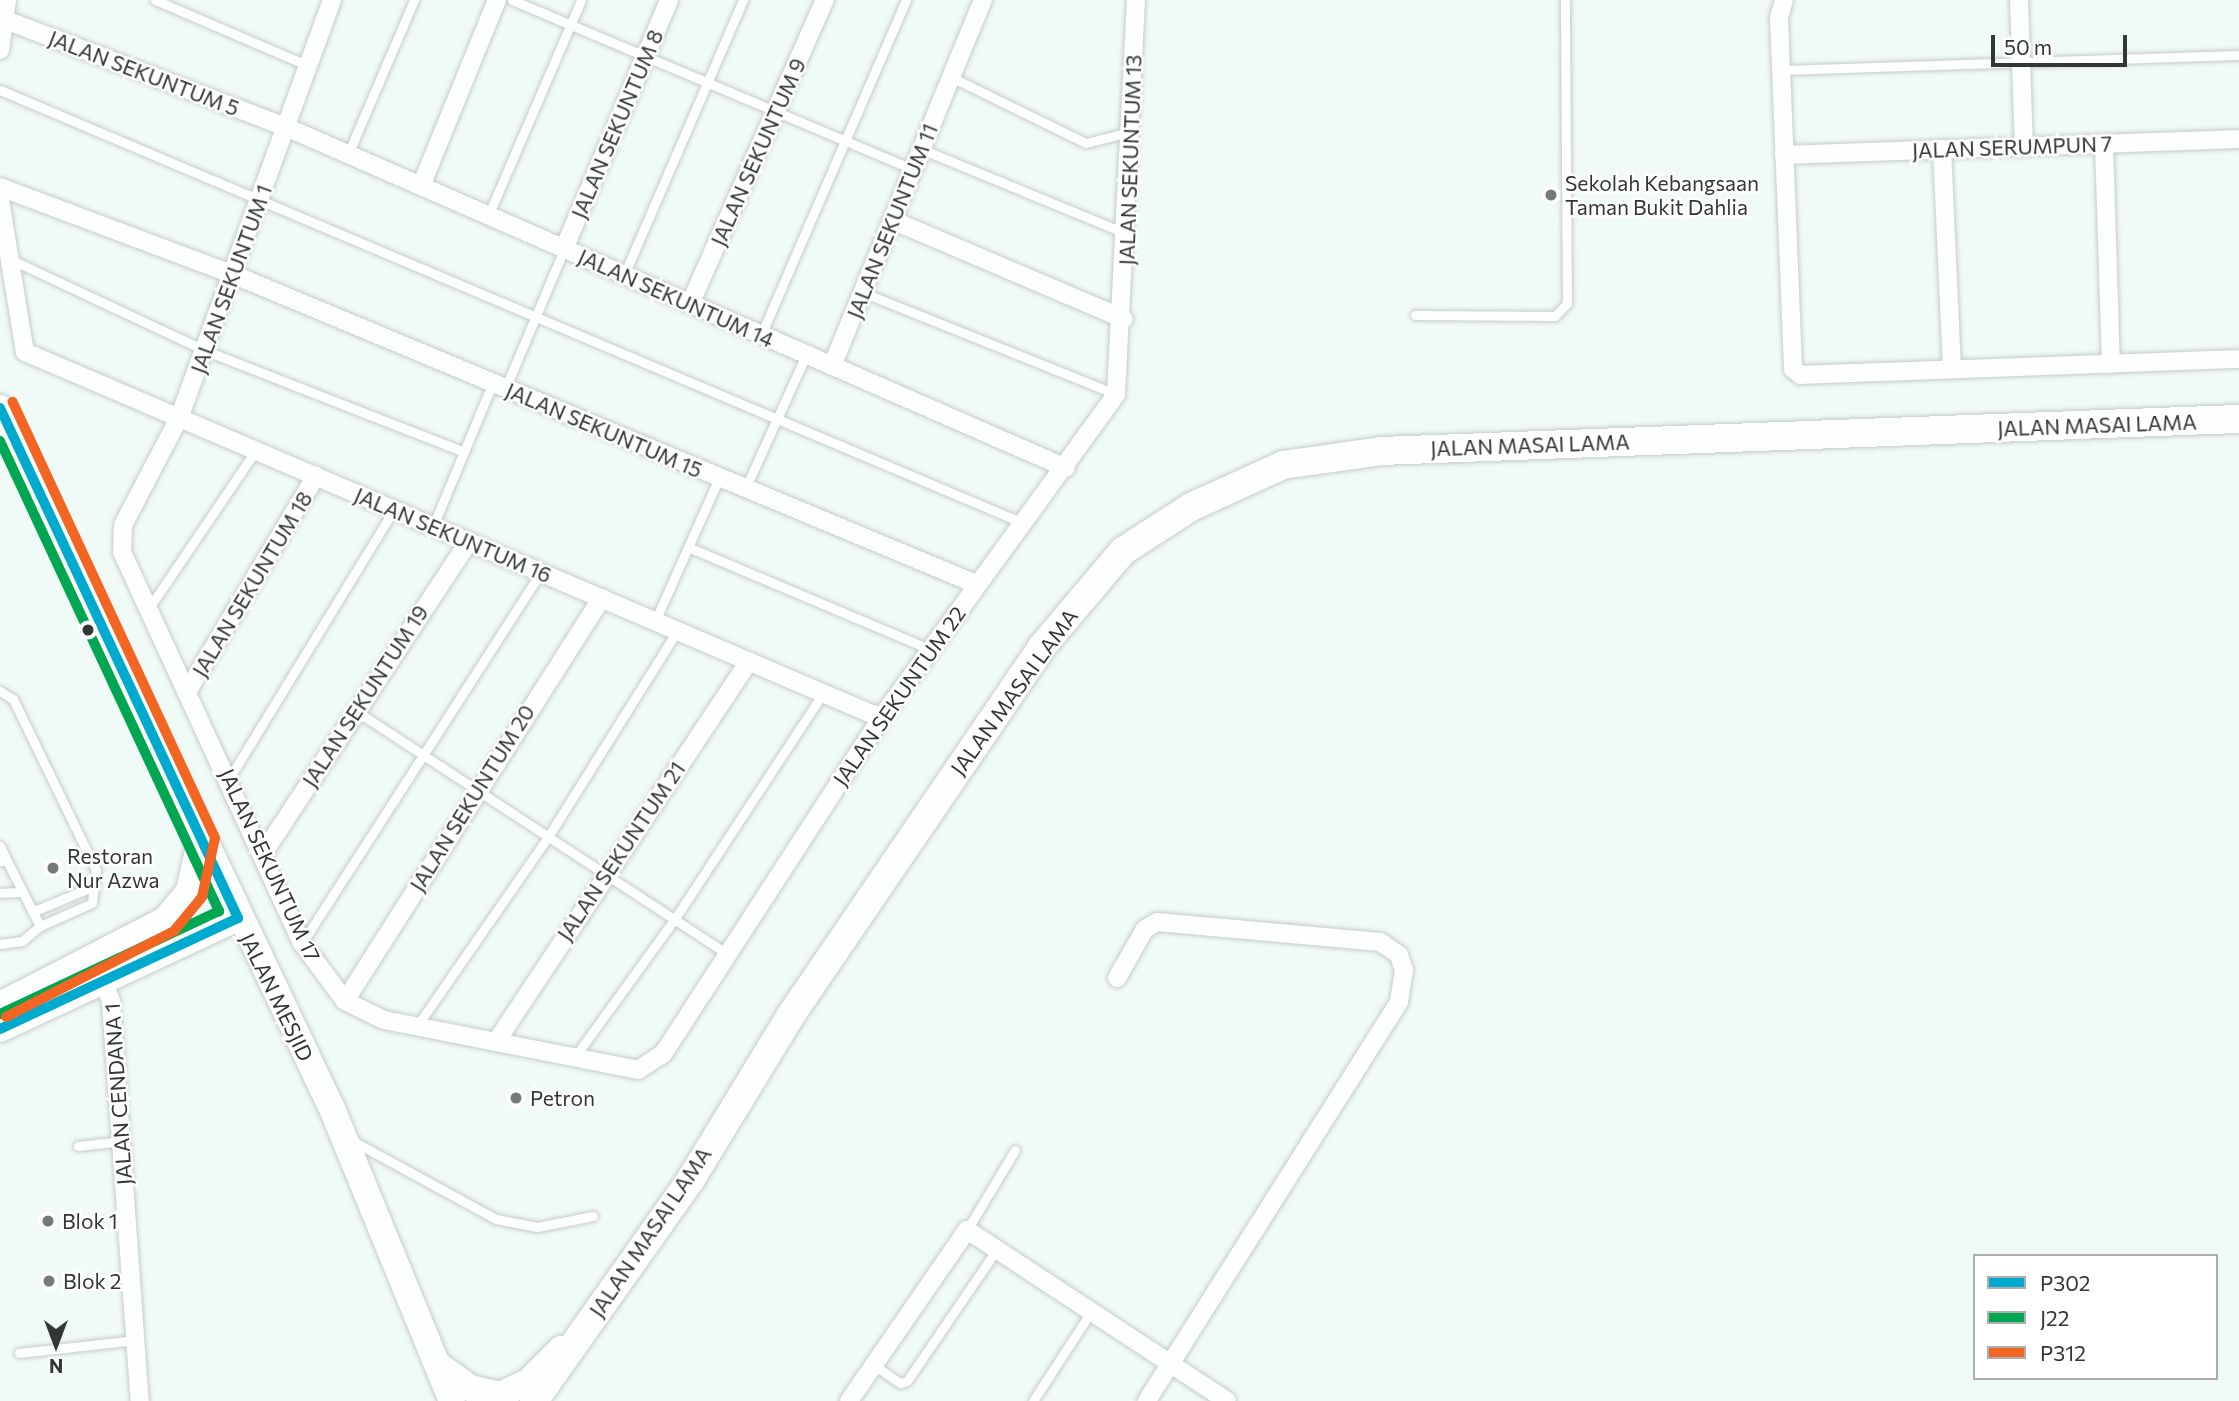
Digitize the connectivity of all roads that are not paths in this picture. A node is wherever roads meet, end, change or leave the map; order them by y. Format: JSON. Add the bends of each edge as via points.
{"nodes":[{"id":1,"x":7,"y":0,"type":"edge"},
{"id":2,"x":155,"y":0,"type":"edge"},
{"id":3,"x":332,"y":0,"type":"edge"},
{"id":4,"x":414,"y":0,"type":"edge"},
{"id":5,"x":497,"y":0,"type":"edge"},
{"id":6,"x":512,"y":0,"type":"edge"},
{"id":7,"x":581,"y":0,"type":"edge"},
{"id":8,"x":669,"y":0,"type":"edge"},
{"id":9,"x":743,"y":0,"type":"edge"},
{"id":10,"x":825,"y":0,"type":"edge"},
{"id":11,"x":906,"y":0,"type":"edge"},
{"id":12,"x":983,"y":0,"type":"edge"},
{"id":13,"x":1136,"y":0,"type":"edge"},
{"id":14,"x":1564,"y":0,"type":"edge"},
{"id":15,"x":1784,"y":0,"type":"edge"},
{"id":16,"x":2019,"y":0,"type":"edge"},
{"id":17,"x":3,"y":19,"type":"junction"},
{"id":18,"x":571,"y":25,"type":"junction"},
{"id":19,"x":0,"y":50,"type":"edge"},
{"id":20,"x":2239,"y":55,"type":"edge"},
{"id":21,"x":646,"y":56,"type":"junction"},
{"id":22,"x":2021,"y":62,"type":"junction"},
{"id":23,"x":307,"y":65,"type":"junction"},
{"id":24,"x":1781,"y":70,"type":"junction"},
{"id":25,"x":951,"y":77,"type":"junction"},
{"id":26,"x":708,"y":83,"type":"junction"},
{"id":27,"x":0,"y":90,"type":"edge"},
{"id":28,"x":776,"y":111,"type":"junction"},
{"id":29,"x":286,"y":127,"type":"junction"},
{"id":30,"x":1131,"y":131,"type":"junction"},
{"id":31,"x":2239,"y":139,"type":"edge"},
{"id":32,"x":845,"y":141,"type":"junction"},
{"id":33,"x":2104,"y":144,"type":"junction"},
{"id":34,"x":2024,"y":147,"type":"junction"},
{"id":35,"x":921,"y":149,"type":"junction"},
{"id":36,"x":1942,"y":149,"type":"junction"},
{"id":37,"x":348,"y":154,"type":"junction"},
{"id":38,"x":1784,"y":155,"type":"junction"},
{"id":39,"x":912,"y":169,"type":"junction"},
{"id":40,"x":421,"y":186,"type":"junction"},
{"id":41,"x":0,"y":187,"type":"edge"},
{"id":42,"x":262,"y":196,"type":"junction"},
{"id":43,"x":0,"y":200,"type":"edge"},
{"id":44,"x":488,"y":216,"type":"junction"},
{"id":45,"x":892,"y":220,"type":"junction"},
{"id":46,"x":1128,"y":235,"type":"junction"},
{"id":47,"x":564,"y":249,"type":"junction"},
{"id":48,"x":12,"y":260,"type":"junction"},
{"id":49,"x":232,"y":274,"type":"junction"},
{"id":50,"x":624,"y":275,"type":"junction"},
{"id":51,"x":862,"y":292,"type":"junction"},
{"id":52,"x":690,"y":304,"type":"junction"},
{"id":53,"x":1415,"y":314,"type":"dead end"},
{"id":54,"x":539,"y":316,"type":"junction"},
{"id":55,"x":1124,"y":319,"type":"junction"},
{"id":56,"x":761,"y":335,"type":"junction"},
{"id":57,"x":204,"y":350,"type":"junction"},
{"id":58,"x":806,"y":355,"type":"junction"},
{"id":59,"x":2239,"y":359,"type":"edge"},
{"id":60,"x":2111,"y":364,"type":"junction"},
{"id":61,"x":832,"y":366,"type":"junction"},
{"id":62,"x":1952,"y":369,"type":"junction"},
{"id":63,"x":499,"y":386,"type":"junction"},
{"id":64,"x":1116,"y":394,"type":"junction"},
{"id":65,"x":0,"y":408,"type":"edge"},
{"id":66,"x":178,"y":418,"type":"junction"},
{"id":67,"x":777,"y":418,"type":"junction"},
{"id":68,"x":2239,"y":419,"type":"edge"},
{"id":69,"x":256,"y":450,"type":"junction"},
{"id":70,"x":464,"y":452,"type":"junction"},
{"id":71,"x":1066,"y":468,"type":"junction"},
{"id":72,"x":316,"y":476,"type":"junction"},
{"id":73,"x":719,"y":478,"type":"junction"},
{"id":74,"x":745,"y":489,"type":"junction"},
{"id":75,"x":394,"y":509,"type":"junction"},
{"id":76,"x":1023,"y":523,"type":"junction"},
{"id":77,"x":433,"y":526,"type":"junction"},
{"id":78,"x":469,"y":541,"type":"junction"},
{"id":79,"x":688,"y":547,"type":"junction"},
{"id":80,"x":122,"y":552,"type":"joint"},
{"id":81,"x":541,"y":572,"type":"junction"},
{"id":82,"x":976,"y":584,"type":"junction"},
{"id":83,"x":601,"y":598,"type":"junction"},
{"id":84,"x":148,"y":609,"type":"junction"},
{"id":85,"x":655,"y":621,"type":"junction"},
{"id":86,"x":676,"y":633,"type":"junction"},
{"id":87,"x":930,"y":649,"type":"junction"},
{"id":88,"x":748,"y":661,"type":"junction"},
{"id":89,"x":0,"y":691,"type":"edge"},
{"id":90,"x":187,"y":692,"type":"junction"},
{"id":91,"x":823,"y":693,"type":"junction"},
{"id":92,"x":354,"y":710,"type":"junction"},
{"id":93,"x":881,"y":718,"type":"junction"},
{"id":94,"x":423,"y":757,"type":"junction"},
{"id":95,"x":230,"y":777,"type":"junction"},
{"id":96,"x":474,"y":791,"type":"junction"},
{"id":97,"x":201,"y":838,"type":"junction"},
{"id":98,"x":546,"y":840,"type":"junction"},
{"id":99,"x":0,"y":846,"type":"edge"},
{"id":100,"x":264,"y":852,"type":"junction"},
{"id":101,"x":3,"y":861,"type":"edge"},
{"id":102,"x":603,"y":874,"type":"junction"},
{"id":103,"x":94,"y":886,"type":"junction"},
{"id":104,"x":22,"y":891,"type":"junction"},
{"id":105,"x":0,"y":893,"type":"edge"},
{"id":106,"x":33,"y":912,"type":"junction"},
{"id":107,"x":238,"y":918,"type":"junction"},
{"id":108,"x":674,"y":920,"type":"junction"},
{"id":109,"x":40,"y":926,"type":"junction"},
{"id":110,"x":302,"y":943,"type":"junction"},
{"id":111,"x":0,"y":944,"type":"edge"},
{"id":112,"x":727,"y":954,"type":"junction"},
{"id":113,"x":99,"y":969,"type":"junction"},
{"id":114,"x":1117,"y":978,"type":"dead end"},
{"id":115,"x":345,"y":1001,"type":"junction"},
{"id":116,"x":0,"y":1005,"type":"edge"},
{"id":117,"x":416,"y":1027,"type":"junction"},
{"id":118,"x":0,"y":1029,"type":"edge"},
{"id":119,"x":496,"y":1042,"type":"junction"},
{"id":120,"x":573,"y":1059,"type":"junction"},
{"id":121,"x":345,"y":1137,"type":"junction"},
{"id":122,"x":122,"y":1140,"type":"junction"},
{"id":123,"x":78,"y":1146,"type":"dead end"},
{"id":124,"x":1015,"y":1150,"type":"dead end"},
{"id":125,"x":593,"y":1216,"type":"dead end"},
{"id":126,"x":967,"y":1230,"type":"junction"},
{"id":127,"x":997,"y":1249,"type":"junction"},
{"id":128,"x":1092,"y":1310,"type":"junction"},
{"id":129,"x":589,"y":1321,"type":"junction"},
{"id":130,"x":136,"y":1340,"type":"junction"},
{"id":131,"x":568,"y":1351,"type":"junction"},
{"id":132,"x":19,"y":1353,"type":"dead end"},
{"id":133,"x":1173,"y":1363,"type":"junction"},
{"id":134,"x":874,"y":1365,"type":"junction"},
{"id":135,"x":437,"y":1379,"type":"edge"},
{"id":136,"x":140,"y":1401,"type":"edge"},
{"id":137,"x":452,"y":1401,"type":"edge"},
{"id":138,"x":534,"y":1401,"type":"edge"},
{"id":139,"x":552,"y":1401,"type":"edge"},
{"id":140,"x":849,"y":1401,"type":"edge"},
{"id":141,"x":1033,"y":1401,"type":"edge"},
{"id":142,"x":1147,"y":1401,"type":"edge"},
{"id":143,"x":1227,"y":1401,"type":"edge"}],
"edges":[{"from":1,"to":17,"type":"street"},
{"from":2,"to":23,"type":"lane"},
{"from":3,"to":23,"type":"street","name":"JALAN SEKUNTUM 1"},
{"from":4,"to":37,"type":"lane"},
{"from":5,"to":40,"type":"street"},
{"from":6,"to":18,"type":"lane"},
{"from":7,"to":18,"type":"lane"},
{"from":8,"to":21,"type":"street","name":"JALAN SEKUNTUM 8"},
{"from":9,"to":26,"type":"lane"},
{"from":10,"to":28,"type":"street","name":"JALAN SEKUNTUM 9"},
{"from":11,"to":32,"type":"lane"},
{"from":12,"to":25,"type":"street","name":"JALAN SEKUNTUM 11"},
{"from":13,"to":30,"type":"street","name":"JALAN SEKUNTUM 13"},
{"from":14,"to":53,"type":"lane","via":[[1567,303],[1555,316]]},
{"from":15,"to":24,"type":"street"},
{"from":16,"to":22,"type":"street"},
{"from":17,"to":19,"type":"street"},
{"from":17,"to":29,"type":"street","name":"JALAN SEKUNTUM 5"},
{"from":18,"to":21,"type":"lane"},
{"from":18,"to":44,"type":"lane"},
{"from":20,"to":22,"type":"lane"},
{"from":21,"to":26,"type":"lane"},
{"from":21,"to":47,"type":"street","name":"JALAN SEKUNTUM 8"},
{"from":22,"to":24,"type":"lane"},
{"from":22,"to":34,"type":"street"},
{"from":23,"to":29,"type":"street","name":"JALAN SEKUNTUM 1"},
{"from":24,"to":38,"type":"street"},
{"from":25,"to":30,"type":"lane","via":[[1086,143]]},
{"from":25,"to":35,"type":"street","name":"JALAN SEKUNTUM 11"},
{"from":26,"to":28,"type":"lane"},
{"from":26,"to":50,"type":"lane"},
{"from":27,"to":42,"type":"lane"},
{"from":28,"to":32,"type":"lane"},
{"from":28,"to":52,"type":"street","name":"JALAN SEKUNTUM 9"},
{"from":29,"to":37,"type":"street","name":"JALAN SEKUNTUM 14"},
{"from":29,"to":42,"type":"street","name":"JALAN SEKUNTUM 1"},
{"from":30,"to":46,"type":"street","name":"JALAN SEKUNTUM 13"},
{"from":31,"to":33,"type":"street","name":"JALAN SERUMPUN 7"},
{"from":32,"to":39,"type":"lane"},
{"from":32,"to":56,"type":"lane"},
{"from":33,"to":34,"type":"street","name":"JALAN SERUMPUN 7"},
{"from":33,"to":60,"type":"street"},
{"from":34,"to":36,"type":"street","name":"JALAN SERUMPUN 7"},
{"from":35,"to":39,"type":"street","name":"JALAN SEKUNTUM 11"},
{"from":35,"to":46,"type":"lane"},
{"from":36,"to":38,"type":"street","name":"JALAN SERUMPUN 7"},
{"from":36,"to":62,"type":"street"},
{"from":37,"to":40,"type":"street","name":"JALAN SEKUNTUM 14"},
{"from":38,"to":62,"type":"street","via":[[1793,369],[1801,375]]},
{"from":39,"to":45,"type":"street","name":"JALAN SEKUNTUM 11"},
{"from":40,"to":44,"type":"street","name":"JALAN SEKUNTUM 14"},
{"from":41,"to":49,"type":"street","name":"JALAN SEKUNTUM 15"},
{"from":42,"to":49,"type":"street","name":"JALAN SEKUNTUM 1"},
{"from":42,"to":54,"type":"lane"},
{"from":43,"to":48,"type":"street"},
{"from":44,"to":47,"type":"street","name":"JALAN SEKUNTUM 14"},
{"from":45,"to":51,"type":"street","name":"JALAN SEKUNTUM 11"},
{"from":45,"to":55,"type":"street"},
{"from":46,"to":55,"type":"street","name":"JALAN SEKUNTUM 13"},
{"from":47,"to":50,"type":"street","name":"JALAN SEKUNTUM 14"},
{"from":47,"to":54,"type":"lane"},
{"from":48,"to":57,"type":"lane"},
{"from":48,"to":66,"type":"street","name":"JALAN SEKUNTUM 16","via":[[25,352]]},
{"from":49,"to":57,"type":"street","name":"JALAN SEKUNTUM 1"},
{"from":49,"to":63,"type":"street","name":"JALAN SEKUNTUM 15"},
{"from":50,"to":52,"type":"street","name":"JALAN SEKUNTUM 14"},
{"from":51,"to":61,"type":"street","name":"JALAN SEKUNTUM 11"},
{"from":51,"to":64,"type":"lane"},
{"from":52,"to":56,"type":"street","name":"JALAN SEKUNTUM 14"},
{"from":54,"to":63,"type":"lane"},
{"from":54,"to":67,"type":"lane"},
{"from":55,"to":64,"type":"street","name":"JALAN SEKUNTUM 22"},
{"from":56,"to":58,"type":"street","name":"JALAN SEKUNTUM 14"},
{"from":57,"to":66,"type":"street","name":"JALAN SEKUNTUM 1"},
{"from":57,"to":70,"type":"lane"},
{"from":58,"to":61,"type":"street","name":"JALAN SEKUNTUM 14"},
{"from":58,"to":67,"type":"lane"},
{"from":59,"to":60,"type":"street"},
{"from":60,"to":62,"type":"street"},
{"from":61,"to":71,"type":"street","name":"JALAN SEKUNTUM 14"},
{"from":63,"to":70,"type":"lane"},
{"from":63,"to":73,"type":"street","name":"JALAN SEKUNTUM 15"},
{"from":64,"to":71,"type":"street","name":"JALAN SEKUNTUM 22"},
{"from":65,"to":97,"type":"main road","name":"JALAN MESJID"},
{"from":66,"to":69,"type":"street","name":"JALAN SEKUNTUM 16"},
{"from":66,"to":80,"type":"street","name":"JALAN SEKUNTUM 1","via":[[123,525]]},
{"from":67,"to":74,"type":"lane"},
{"from":67,"to":76,"type":"lane"},
{"from":68,"to":129,"type":"main road","name":"JALAN MASAI LAMA","via":[[1381,451],[1283,465],[1191,507],[1123,551],[1041,648],[791,1015],[691,1179]]},
{"from":69,"to":72,"type":"street","name":"JALAN SEKUNTUM 16"},
{"from":69,"to":84,"type":"lane"},
{"from":70,"to":77,"type":"lane"},
{"from":71,"to":76,"type":"street","name":"JALAN SEKUNTUM 22"},
{"from":72,"to":75,"type":"street","name":"JALAN SEKUNTUM 16"},
{"from":72,"to":90,"type":"street","name":"JALAN SEKUNTUM 18"},
{"from":73,"to":74,"type":"street","name":"JALAN SEKUNTUM 15"},
{"from":73,"to":79,"type":"lane"},
{"from":74,"to":82,"type":"street","name":"JALAN SEKUNTUM 15"},
{"from":75,"to":77,"type":"street","name":"JALAN SEKUNTUM 16"},
{"from":75,"to":95,"type":"lane"},
{"from":76,"to":82,"type":"street","name":"JALAN SEKUNTUM 22"},
{"from":77,"to":78,"type":"street","name":"JALAN SEKUNTUM 16"},
{"from":78,"to":81,"type":"street","name":"JALAN SEKUNTUM 16"},
{"from":78,"to":92,"type":"street","name":"JALAN SEKUNTUM 19"},
{"from":79,"to":85,"type":"lane"},
{"from":79,"to":87,"type":"lane"},
{"from":80,"to":84,"type":"street","name":"JALAN SEKUNTUM 17"},
{"from":81,"to":83,"type":"street","name":"JALAN SEKUNTUM 16"},
{"from":81,"to":94,"type":"lane"},
{"from":82,"to":87,"type":"street","name":"JALAN SEKUNTUM 22"},
{"from":83,"to":85,"type":"street","name":"JALAN SEKUNTUM 16"},
{"from":83,"to":96,"type":"street","name":"JALAN SEKUNTUM 20"},
{"from":84,"to":90,"type":"street","name":"JALAN SEKUNTUM 17"},
{"from":85,"to":86,"type":"street","name":"JALAN SEKUNTUM 16"},
{"from":86,"to":88,"type":"street","name":"JALAN SEKUNTUM 16"},
{"from":86,"to":98,"type":"lane"},
{"from":87,"to":93,"type":"street","name":"JALAN SEKUNTUM 22"},
{"from":88,"to":91,"type":"street","name":"JALAN SEKUNTUM 16"},
{"from":88,"to":102,"type":"street","name":"JALAN SEKUNTUM 21"},
{"from":89,"to":103,"type":"lane","via":[[13,699],[96,870]]},
{"from":90,"to":95,"type":"street","name":"JALAN SEKUNTUM 17"},
{"from":91,"to":93,"type":"street","name":"JALAN SEKUNTUM 16"},
{"from":91,"to":108,"type":"lane"},
{"from":92,"to":94,"type":"lane"},
{"from":92,"to":100,"type":"street","name":"JALAN SEKUNTUM 19"},
{"from":93,"to":112,"type":"street","name":"JALAN SEKUNTUM 22"},
{"from":94,"to":96,"type":"lane"},
{"from":94,"to":110,"type":"lane"},
{"from":95,"to":100,"type":"street","name":"JALAN SEKUNTUM 17"},
{"from":96,"to":98,"type":"lane"},
{"from":96,"to":115,"type":"street","name":"JALAN SEKUNTUM 20"},
{"from":97,"to":107,"type":"main road","name":"JALAN MESJID"},
{"from":97,"to":113,"type":"main road","via":[[189,891],[165,920]]},
{"from":98,"to":102,"type":"lane"},
{"from":98,"to":117,"type":"lane"},
{"from":99,"to":101,"type":"lane"},
{"from":100,"to":110,"type":"street","name":"JALAN SEKUNTUM 17"},
{"from":101,"to":104,"type":"lane"},
{"from":102,"to":108,"type":"lane"},
{"from":102,"to":119,"type":"street","name":"JALAN SEKUNTUM 21"},
{"from":103,"to":106,"type":"lane"},
{"from":103,"to":109,"type":"lane","via":[[92,903]]},
{"from":104,"to":105,"type":"lane"},
{"from":104,"to":106,"type":"lane"},
{"from":106,"to":109,"type":"lane"},
{"from":107,"to":113,"type":"main road"},
{"from":107,"to":121,"type":"main road","name":"JALAN MESJID"},
{"from":108,"to":112,"type":"lane"},
{"from":108,"to":120,"type":"lane"},
{"from":109,"to":111,"type":"lane","via":[[25,940]]},
{"from":110,"to":115,"type":"street","name":"JALAN SEKUNTUM 17"},
{"from":112,"to":120,"type":"street","name":"JALAN SEKUNTUM 22","via":[[650,1068]]},
{"from":113,"to":116,"type":"main road"},
{"from":113,"to":118,"type":"main road"},
{"from":113,"to":122,"type":"street","name":"JALAN CENDANA 1","via":[[111,1000]]},
{"from":114,"to":133,"type":"street","via":[[1145,929],[1157,922],[1380,942],[1399,955],[1404,970],[1399,1002]]},
{"from":115,"to":117,"type":"street"},
{"from":117,"to":119,"type":"street"},
{"from":119,"to":120,"type":"street"},
{"from":121,"to":125,"type":"lane","via":[[496,1219],[537,1227]]},
{"from":121,"to":135,"type":"main road","name":"JALAN MESJID"},
{"from":122,"to":123,"type":"lane"},
{"from":122,"to":130,"type":"street","name":"JALAN CENDANA 1"},
{"from":124,"to":126,"type":"lane"},
{"from":126,"to":127,"type":"street"},
{"from":126,"to":134,"type":"street"},
{"from":127,"to":128,"type":"street"},
{"from":127,"to":134,"type":"lane","via":[[907,1381],[900,1383]]},
{"from":128,"to":133,"type":"street"},
{"from":128,"to":141,"type":"lane"},
{"from":129,"to":131,"type":"main road","name":"JALAN MASAI LAMA"},
{"from":129,"to":135,"type":"main road","via":[[511,1393],[483,1394]]},
{"from":130,"to":132,"type":"lane"},
{"from":130,"to":136,"type":"street","name":"JALAN CENDANA 1"},
{"from":131,"to":138,"type":"main road","name":"JALAN MASAI LAMA"},
{"from":131,"to":139,"type":"main road"},
{"from":133,"to":142,"type":"street"},
{"from":133,"to":143,"type":"street"},
{"from":134,"to":140,"type":"street"},
{"from":135,"to":137,"type":"main road","name":"JALAN MESJID"}]}
